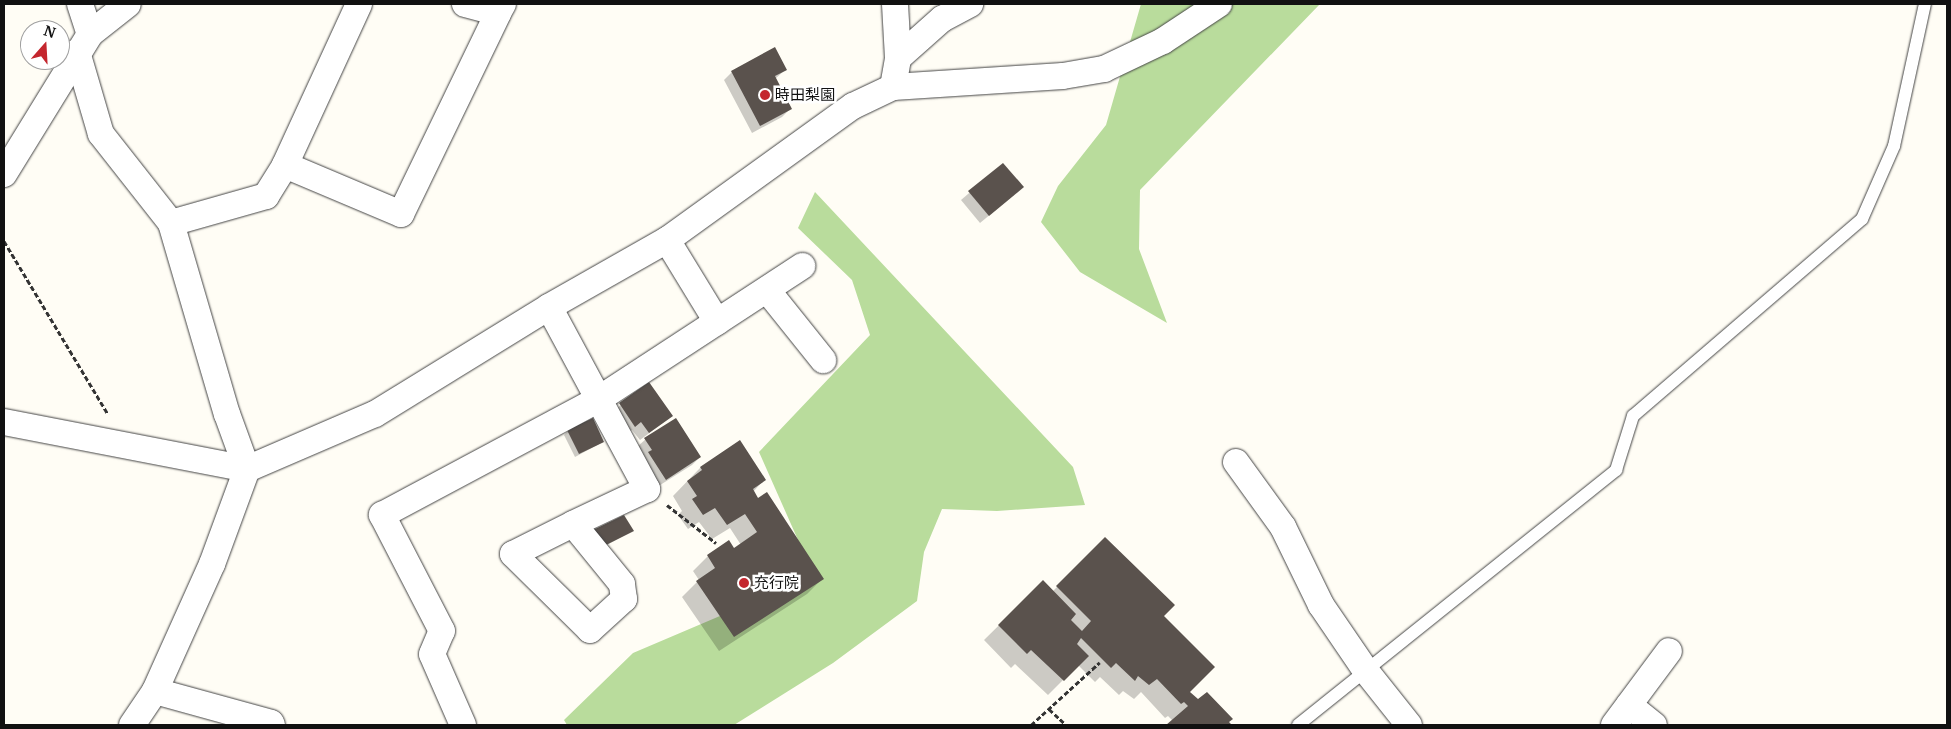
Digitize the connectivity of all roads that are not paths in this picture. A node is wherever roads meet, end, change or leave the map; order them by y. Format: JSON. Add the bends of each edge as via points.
{"nodes":[{"id":1,"x":80,"y":4,"type":"edge"},
{"id":2,"x":128,"y":4,"type":"edge"},
{"id":3,"x":359,"y":4,"type":"edge"},
{"id":4,"x":465,"y":4,"type":"edge"},
{"id":5,"x":895,"y":4,"type":"edge"},
{"id":6,"x":970,"y":4,"type":"edge"},
{"id":7,"x":1219,"y":4,"type":"edge"},
{"id":8,"x":1925,"y":4,"type":"edge"},
{"id":9,"x":501,"y":8,"type":"edge"},
{"id":10,"x":84,"y":43,"type":"junction"},
{"id":11,"x":898,"y":58,"type":"junction"},
{"id":12,"x":893,"y":87,"type":"junction"},
{"id":13,"x":285,"y":165,"type":"junction"},
{"id":14,"x":4,"y":174,"type":"edge"},
{"id":15,"x":171,"y":223,"type":"junction"},
{"id":16,"x":667,"y":240,"type":"junction"},
{"id":17,"x":802,"y":266,"type":"dead end"},
{"id":18,"x":767,"y":290,"type":"junction"},
{"id":19,"x":549,"y":307,"type":"junction"},
{"id":20,"x":717,"y":322,"type":"junction"},
{"id":21,"x":823,"y":360,"type":"dead end"},
{"id":22,"x":599,"y":399,"type":"junction"},
{"id":23,"x":4,"y":422,"type":"edge"},
{"id":24,"x":1236,"y":462,"type":"dead end"},
{"id":25,"x":247,"y":469,"type":"junction"},
{"id":26,"x":573,"y":524,"type":"dead end"},
{"id":27,"x":1669,"y":651,"type":"dead end"},
{"id":28,"x":1366,"y":671,"type":"junction"},
{"id":29,"x":156,"y":691,"type":"junction"},
{"id":30,"x":1622,"y":715,"type":"edge"},
{"id":31,"x":132,"y":725,"type":"edge"},
{"id":32,"x":272,"y":725,"type":"edge"},
{"id":33,"x":463,"y":725,"type":"edge"},
{"id":34,"x":1298,"y":725,"type":"edge"},
{"id":35,"x":1409,"y":725,"type":"edge"},
{"id":36,"x":1654,"y":725,"type":"edge"}],
"edges":[{"from":1,"to":10,"type":"street"},
{"from":2,"to":10,"type":"street"},
{"from":3,"to":13,"type":"street"},
{"from":4,"to":9,"type":"street"},
{"from":5,"to":11,"type":"street"},
{"from":6,"to":11,"type":"street","via":[[942,18]]},
{"from":7,"to":12,"type":"street","via":[[1163,40],[1104,69],[1063,76]]},
{"from":8,"to":28,"type":"lane","via":[[1894,146],[1862,219],[1633,416],[1616,470]]},
{"from":9,"to":13,"type":"street","via":[[401,214]]},
{"from":10,"to":14,"type":"street"},
{"from":10,"to":15,"type":"street","via":[[101,134]]},
{"from":11,"to":12,"type":"street"},
{"from":12,"to":16,"type":"street","via":[[853,106]]},
{"from":13,"to":15,"type":"street","via":[[266,196]]},
{"from":15,"to":25,"type":"street","via":[[227,414]]},
{"from":16,"to":19,"type":"street"},
{"from":16,"to":20,"type":"street"},
{"from":17,"to":18,"type":"street"},
{"from":18,"to":20,"type":"street"},
{"from":18,"to":21,"type":"street"},
{"from":19,"to":22,"type":"street"},
{"from":19,"to":25,"type":"street","via":[[375,414]]},
{"from":20,"to":22,"type":"street"},
{"from":22,"to":26,"type":"street","via":[[647,489]]},
{"from":22,"to":33,"type":"street","via":[[382,514],[442,631],[432,654]]},
{"from":23,"to":25,"type":"street"},
{"from":24,"to":28,"type":"street","via":[[1284,527],[1321,605]]},
{"from":25,"to":29,"type":"street","via":[[212,564]]},
{"from":27,"to":30,"type":"street"},
{"from":28,"to":34,"type":"lane"},
{"from":28,"to":35,"type":"street"},
{"from":29,"to":31,"type":"street"},
{"from":29,"to":32,"type":"street"},
{"from":30,"to":36,"type":"street"}]}
